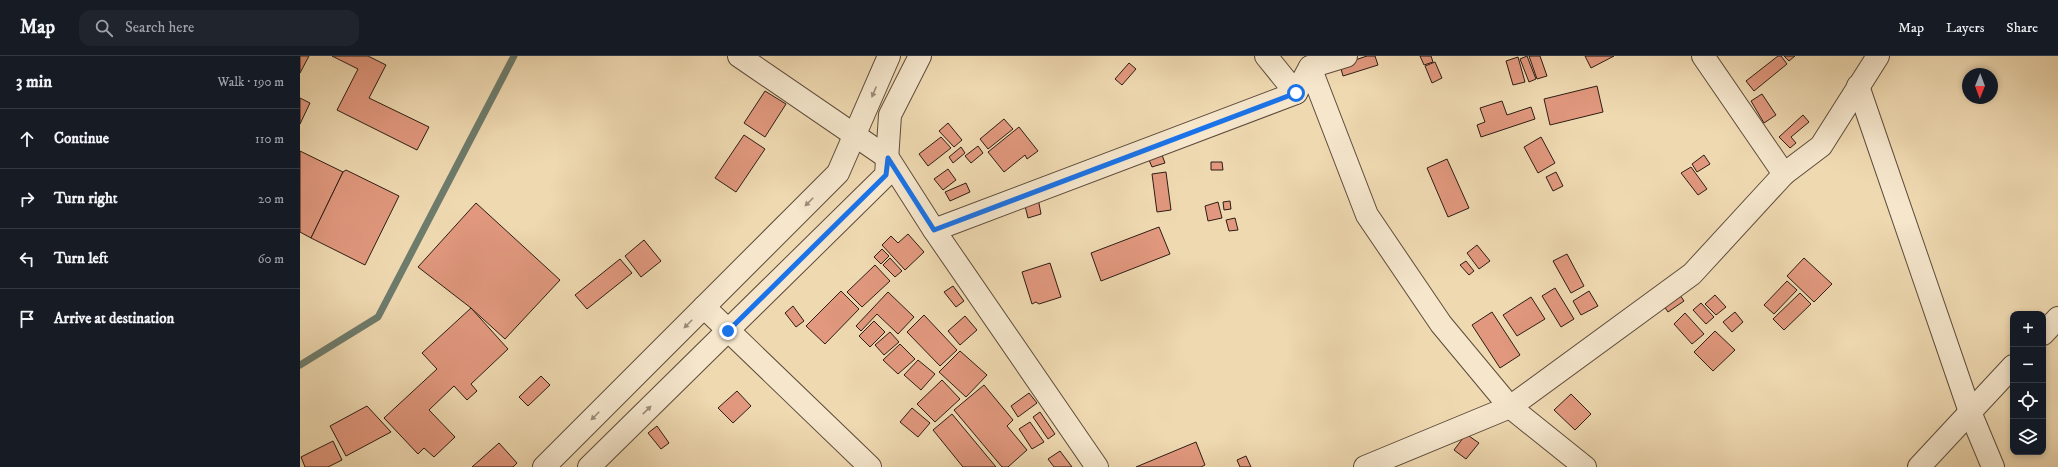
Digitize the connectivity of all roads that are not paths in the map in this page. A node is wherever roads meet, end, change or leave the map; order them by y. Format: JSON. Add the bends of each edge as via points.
{"nodes":[{"id":1,"x":739,"y":56,"type":"edge"},
{"id":2,"x":889,"y":56,"type":"edge"},
{"id":3,"x":920,"y":56,"type":"edge"},
{"id":4,"x":1266,"y":56,"type":"edge"},
{"id":5,"x":1346,"y":56,"type":"edge"},
{"id":6,"x":1703,"y":56,"type":"edge"},
{"id":7,"x":1878,"y":56,"type":"edge"},
{"id":8,"x":1310,"y":67,"type":"junction"},
{"id":9,"x":1858,"y":86,"type":"junction"},
{"id":10,"x":1296,"y":93,"type":"junction"},
{"id":11,"x":855,"y":136,"type":"junction"},
{"id":12,"x":888,"y":158,"type":"junction"},
{"id":13,"x":1784,"y":174,"type":"junction"},
{"id":14,"x":934,"y":230,"type":"junction"},
{"id":15,"x":704,"y":308,"type":"junction"},
{"id":16,"x":2058,"y":318,"type":"edge"},
{"id":17,"x":728,"y":331,"type":"junction"},
{"id":18,"x":2046,"y":331,"type":"edge"},
{"id":19,"x":2010,"y":369,"type":"edge"},
{"id":20,"x":1510,"y":406,"type":"junction"},
{"id":21,"x":1970,"y":412,"type":"junction"},
{"id":22,"x":544,"y":467,"type":"edge"},
{"id":23,"x":589,"y":467,"type":"edge"},
{"id":24,"x":870,"y":467,"type":"edge"},
{"id":25,"x":1097,"y":467,"type":"edge"},
{"id":26,"x":1365,"y":467,"type":"edge"},
{"id":27,"x":1585,"y":467,"type":"edge"},
{"id":28,"x":1919,"y":467,"type":"edge"},
{"id":29,"x":1992,"y":467,"type":"edge"}],
"edges":[{"from":1,"to":11,"type":"street"},
{"from":2,"to":11,"type":"street","one_way":true},
{"from":3,"to":12,"type":"street","via":[[890,115]]},
{"from":4,"to":10,"type":"street"},
{"from":5,"to":8,"type":"street"},
{"from":6,"to":13,"type":"street"},
{"from":7,"to":9,"type":"street"},
{"from":8,"to":10,"type":"street"},
{"from":8,"to":20,"type":"street","via":[[1367,215],[1441,324]]},
{"from":9,"to":13,"type":"street","via":[[1821,146]]},
{"from":9,"to":21,"type":"street"},
{"from":10,"to":14,"type":"street"},
{"from":11,"to":12,"type":"street"},
{"from":11,"to":15,"type":"street","one_way":true,"via":[[838,173]]},
{"from":12,"to":14,"type":"street"},
{"from":12,"to":17,"type":"street","via":[[886,175]]},
{"from":13,"to":20,"type":"street","via":[[1692,274]]},
{"from":14,"to":25,"type":"street"},
{"from":15,"to":17,"type":"street"},
{"from":15,"to":22,"type":"street","one_way":true},
{"from":16,"to":18,"type":"street"},
{"from":23,"to":17,"type":"street","one_way":true},
{"from":17,"to":24,"type":"street"},
{"from":19,"to":21,"type":"street"},
{"from":20,"to":26,"type":"street"},
{"from":20,"to":27,"type":"street"},
{"from":21,"to":28,"type":"street"},
{"from":21,"to":29,"type":"street"}]}
